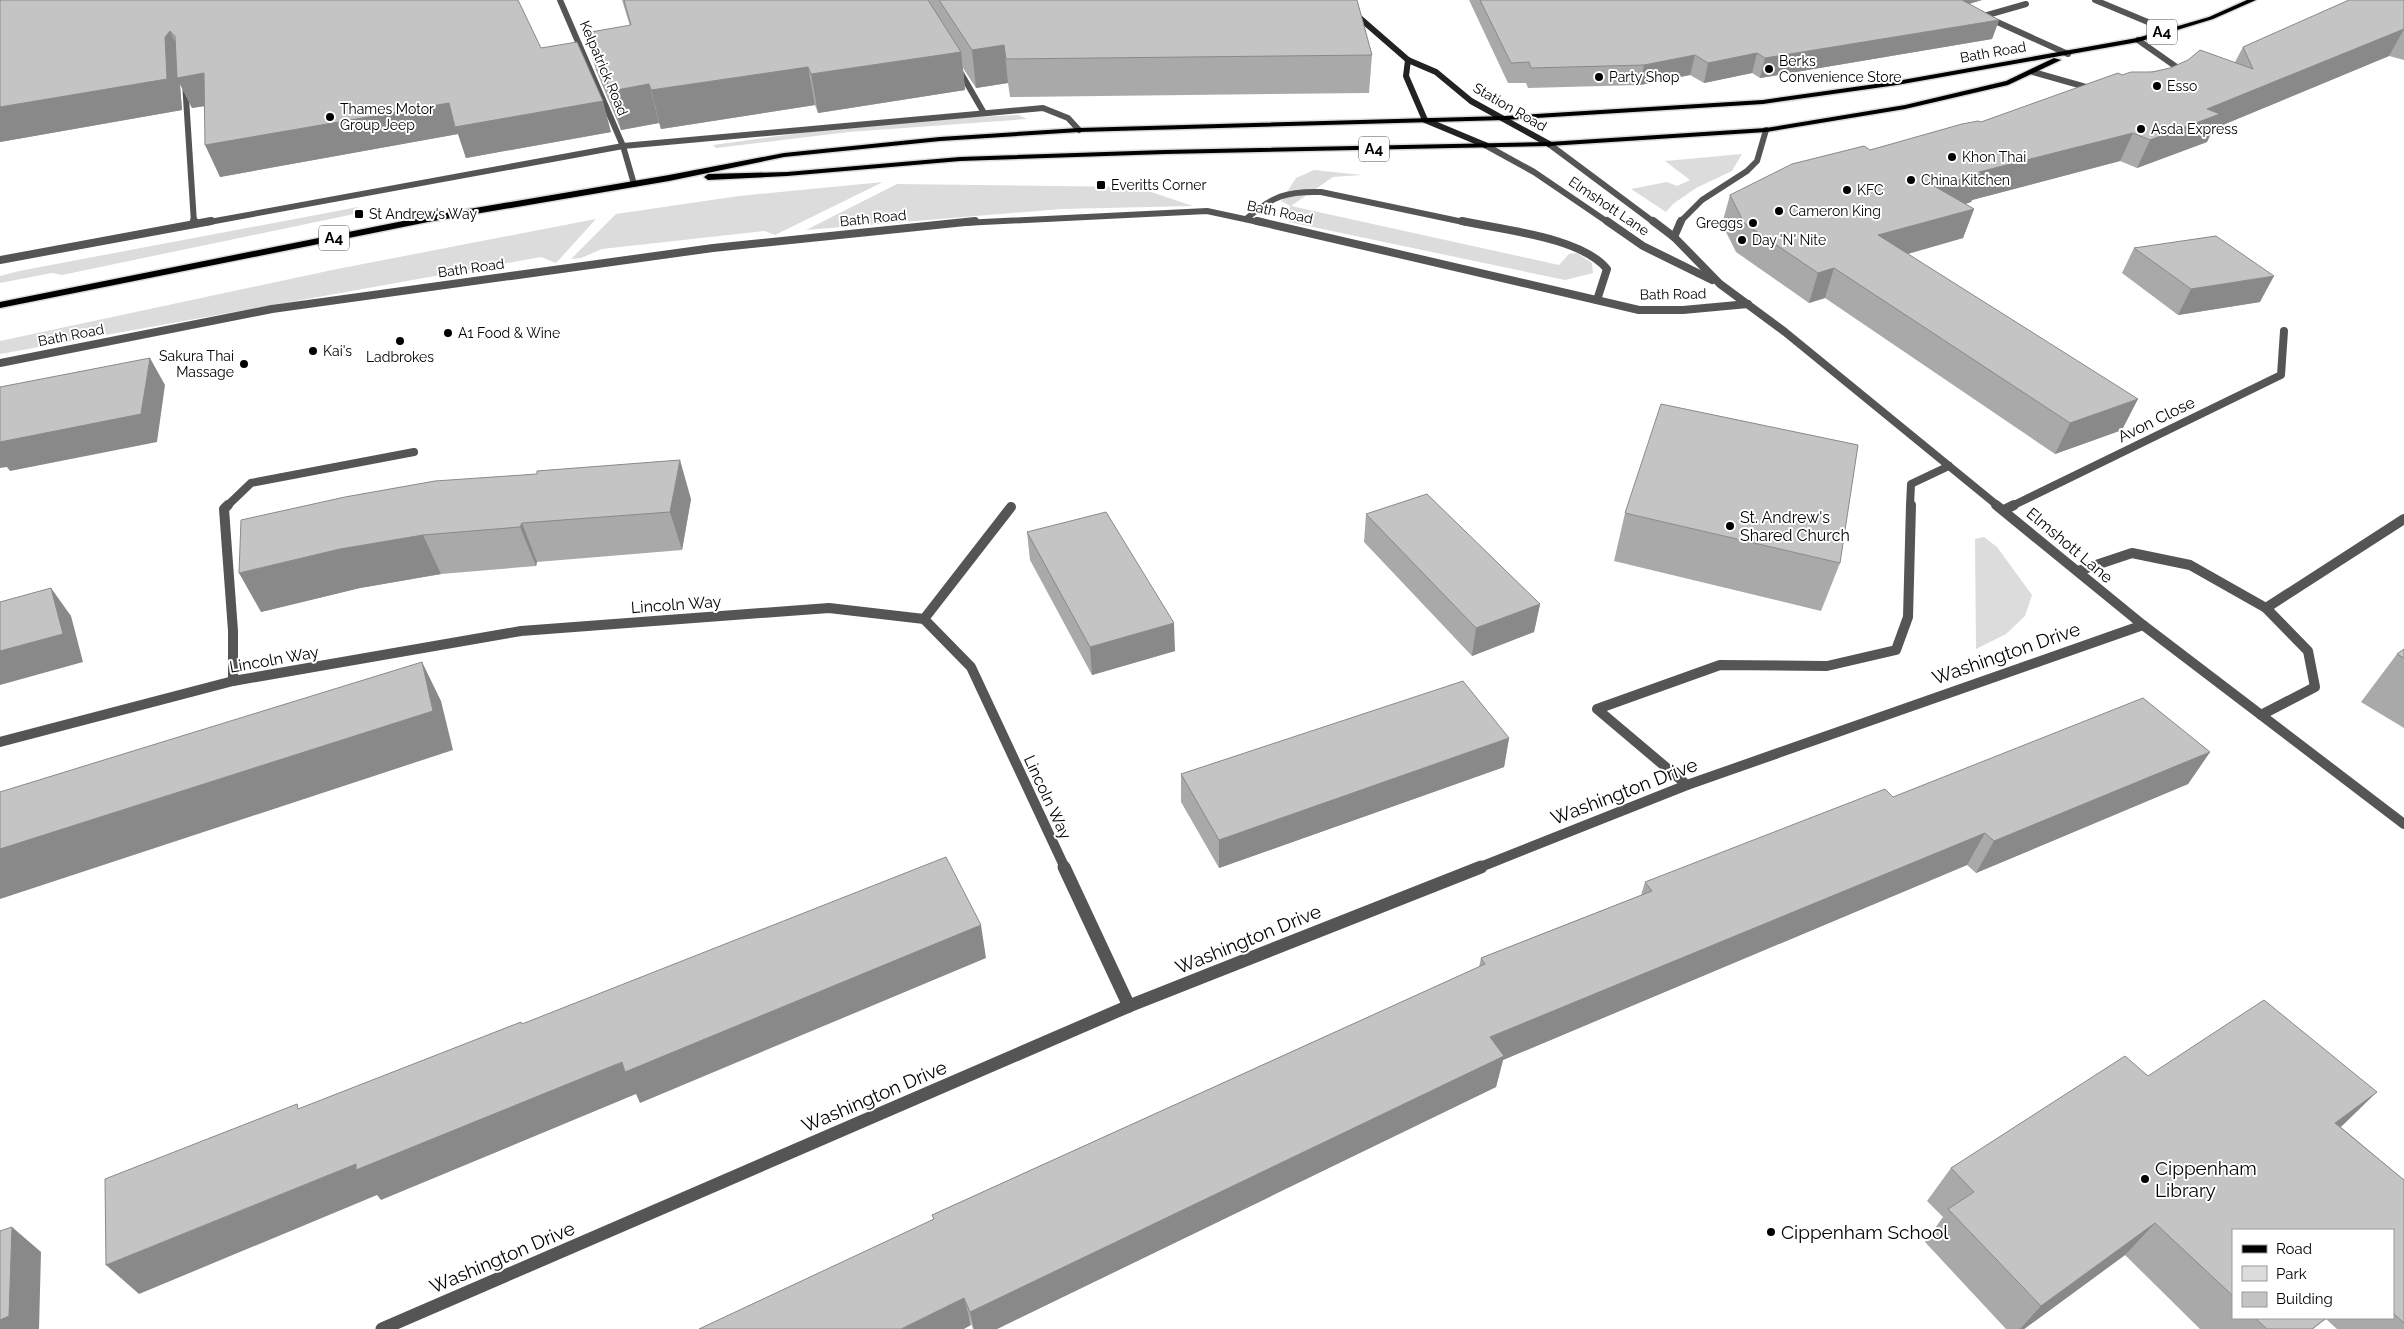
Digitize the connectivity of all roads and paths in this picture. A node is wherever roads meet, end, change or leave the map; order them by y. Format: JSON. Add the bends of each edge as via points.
{"nodes":[{"id":1,"x":560,"y":0,"type":"edge"},
{"id":2,"x":1339,"y":0,"type":"edge"},
{"id":3,"x":2096,"y":0,"type":"edge"},
{"id":4,"x":2253,"y":0,"type":"edge"},
{"id":5,"x":2026,"y":4,"type":"dead end"},
{"id":6,"x":2167,"y":30,"type":"junction"},
{"id":7,"x":2138,"y":40,"type":"junction"},
{"id":8,"x":2068,"y":54,"type":"junction"},
{"id":9,"x":953,"y":60,"type":"edge"},
{"id":10,"x":1408,"y":60,"type":"junction"},
{"id":11,"x":2032,"y":72,"type":"junction"},
{"id":12,"x":185,"y":76,"type":"edge"},
{"id":13,"x":2182,"y":77,"type":"edge"},
{"id":14,"x":2099,"y":91,"type":"edge"},
{"id":15,"x":984,"y":113,"type":"junction"},
{"id":16,"x":1505,"y":118,"type":"junction"},
{"id":17,"x":1425,"y":120,"type":"junction"},
{"id":18,"x":1079,"y":130,"type":"junction"},
{"id":19,"x":1766,"y":130,"type":"junction"},
{"id":20,"x":1550,"y":144,"type":"junction"},
{"id":21,"x":1485,"y":145,"type":"junction"},
{"id":22,"x":623,"y":146,"type":"junction"},
{"id":23,"x":668,"y":178,"type":"junction"},
{"id":24,"x":634,"y":184,"type":"junction"},
{"id":25,"x":1246,"y":219,"type":"junction"},
{"id":26,"x":194,"y":224,"type":"junction"},
{"id":27,"x":1674,"y":237,"type":"junction"},
{"id":28,"x":0,"y":260,"type":"edge"},
{"id":29,"x":1720,"y":284,"type":"junction"},
{"id":30,"x":1597,"y":300,"type":"junction"},
{"id":31,"x":1748,"y":304,"type":"junction"},
{"id":32,"x":0,"y":306,"type":"edge"},
{"id":33,"x":2284,"y":331,"type":"dead end"},
{"id":34,"x":0,"y":363,"type":"edge"},
{"id":35,"x":414,"y":452,"type":"dead end"},
{"id":36,"x":1949,"y":466,"type":"junction"},
{"id":37,"x":1011,"y":508,"type":"dead end"},
{"id":38,"x":2004,"y":510,"type":"junction"},
{"id":39,"x":2404,"y":519,"type":"edge"},
{"id":40,"x":2078,"y":572,"type":"junction"},
{"id":41,"x":2266,"y":608,"type":"junction"},
{"id":42,"x":924,"y":619,"type":"junction"},
{"id":43,"x":2143,"y":625,"type":"junction"},
{"id":44,"x":233,"y":681,"type":"junction"},
{"id":45,"x":2261,"y":715,"type":"junction"},
{"id":46,"x":0,"y":742,"type":"edge"},
{"id":47,"x":1687,"y":785,"type":"junction"},
{"id":48,"x":2404,"y":824,"type":"edge"},
{"id":49,"x":1129,"y":1006,"type":"junction"},
{"id":50,"x":382,"y":1329,"type":"edge"}],
"edges":[{"from":1,"to":22,"type":"street","name":"Kelpatrick Road"},
{"from":2,"to":10,"type":"street","name":"Station Road"},
{"from":3,"to":6,"type":"street"},
{"from":4,"to":6,"type":"main road","name":"Bath Road","number":"A4","via":[[2211,18]]},
{"from":5,"to":8,"type":"street","via":[[1984,16]]},
{"from":6,"to":7,"type":"main road","name":"Bath Road","number":"A4"},
{"from":7,"to":8,"type":"main road","name":"Bath Road","number":"A4"},
{"from":7,"to":13,"type":"street","via":[[2186,72]]},
{"from":8,"to":11,"type":"main road","name":"Bath Road","number":"A4"},
{"from":8,"to":16,"type":"main road","name":"Bath Road","number":"A4","via":[[1763,102]]},
{"from":9,"to":15,"type":"street"},
{"from":10,"to":16,"type":"street","name":"Station Road","via":[[1436,72],[1471,101]]},
{"from":10,"to":17,"type":"street","via":[[1406,76]]},
{"from":11,"to":14,"type":"street"},
{"from":11,"to":19,"type":"main road","name":"Bath Road","number":"A4","via":[[2008,83],[1906,107]]},
{"from":12,"to":26,"type":"street"},
{"from":15,"to":18,"type":"street","via":[[1043,108],[1068,118]]},
{"from":15,"to":22,"type":"street"},
{"from":16,"to":17,"type":"main road","name":"Bath Road","number":"A4"},
{"from":16,"to":20,"type":"street","name":"Station Road"},
{"from":17,"to":18,"type":"main road","name":"Bath Road","number":"A4"},
{"from":17,"to":21,"type":"street"},
{"from":18,"to":23,"type":"main road","name":"Bath Road","number":"A4","via":[[940,139],[784,155]]},
{"from":19,"to":20,"type":"main road","name":"Bath Road","number":"A4"},
{"from":19,"to":27,"type":"street","via":[[1757,161],[1702,200],[1678,224]]},
{"from":20,"to":21,"type":"main road","name":"Bath Road","number":"A4"},
{"from":20,"to":27,"type":"street","name":"Elmshott Lane"},
{"from":21,"to":23,"type":"main road","name":"Bath Road","number":"A4","via":[[960,159],[787,174]]},
{"from":21,"to":29,"type":"street","name":"Elmshott Lane","via":[[1534,172],[1643,246]]},
{"from":22,"to":24,"type":"street","name":"Kelpatrick Road"},
{"from":22,"to":26,"type":"street"},
{"from":23,"to":24,"type":"main road","name":"Bath Road","number":"A4"},
{"from":24,"to":32,"type":"main road","name":"Bath Road","number":"A4","via":[[428,219]]},
{"from":25,"to":30,"type":"street","name":"Bath Road"},
{"from":25,"to":30,"type":"street","via":[[1277,194],[1321,192],[1560,242],[1599,258],[1607,269]]},
{"from":25,"to":34,"type":"street","name":"Bath Road","via":[[1206,210],[980,222],[713,248],[272,309]]},
{"from":26,"to":28,"type":"street"},
{"from":27,"to":29,"type":"street","name":"Elmshott Lane"},
{"from":29,"to":31,"type":"street","name":"Elmshott Lane"},
{"from":30,"to":31,"type":"street","name":"Bath Road","via":[[1639,310]]},
{"from":31,"to":36,"type":"street","name":"Elmshott Lane"},
{"from":33,"to":38,"type":"street","name":"Avon Close","via":[[2282,375]]},
{"from":35,"to":44,"type":"street","via":[[251,483],[224,509],[233,631]]},
{"from":36,"to":38,"type":"street","name":"Elmshott Lane"},
{"from":36,"to":47,"type":"street","via":[[1911,484],[1908,617],[1896,650],[1827,666],[1720,665],[1597,709]]},
{"from":37,"to":42,"type":"street"},
{"from":38,"to":40,"type":"street","name":"Elmshott Lane"},
{"from":39,"to":41,"type":"street"},
{"from":40,"to":41,"type":"street","via":[[2132,553],[2190,565]]},
{"from":40,"to":43,"type":"street","name":"Elmshott Lane"},
{"from":41,"to":45,"type":"street","via":[[2308,651],[2315,687]]},
{"from":42,"to":44,"type":"street","name":"Lincoln Way","via":[[828,608],[521,631]]},
{"from":42,"to":49,"type":"street","name":"Lincoln Way","via":[[971,667]]},
{"from":43,"to":45,"type":"street","name":"Elmshott Lane"},
{"from":43,"to":47,"type":"street","name":"Washington Drive"},
{"from":44,"to":46,"type":"street","name":"Lincoln Way"},
{"from":45,"to":48,"type":"street","name":"Elmshott Lane"},
{"from":47,"to":49,"type":"street","name":"Washington Drive"},
{"from":49,"to":50,"type":"street","name":"Washington Drive"}]}
